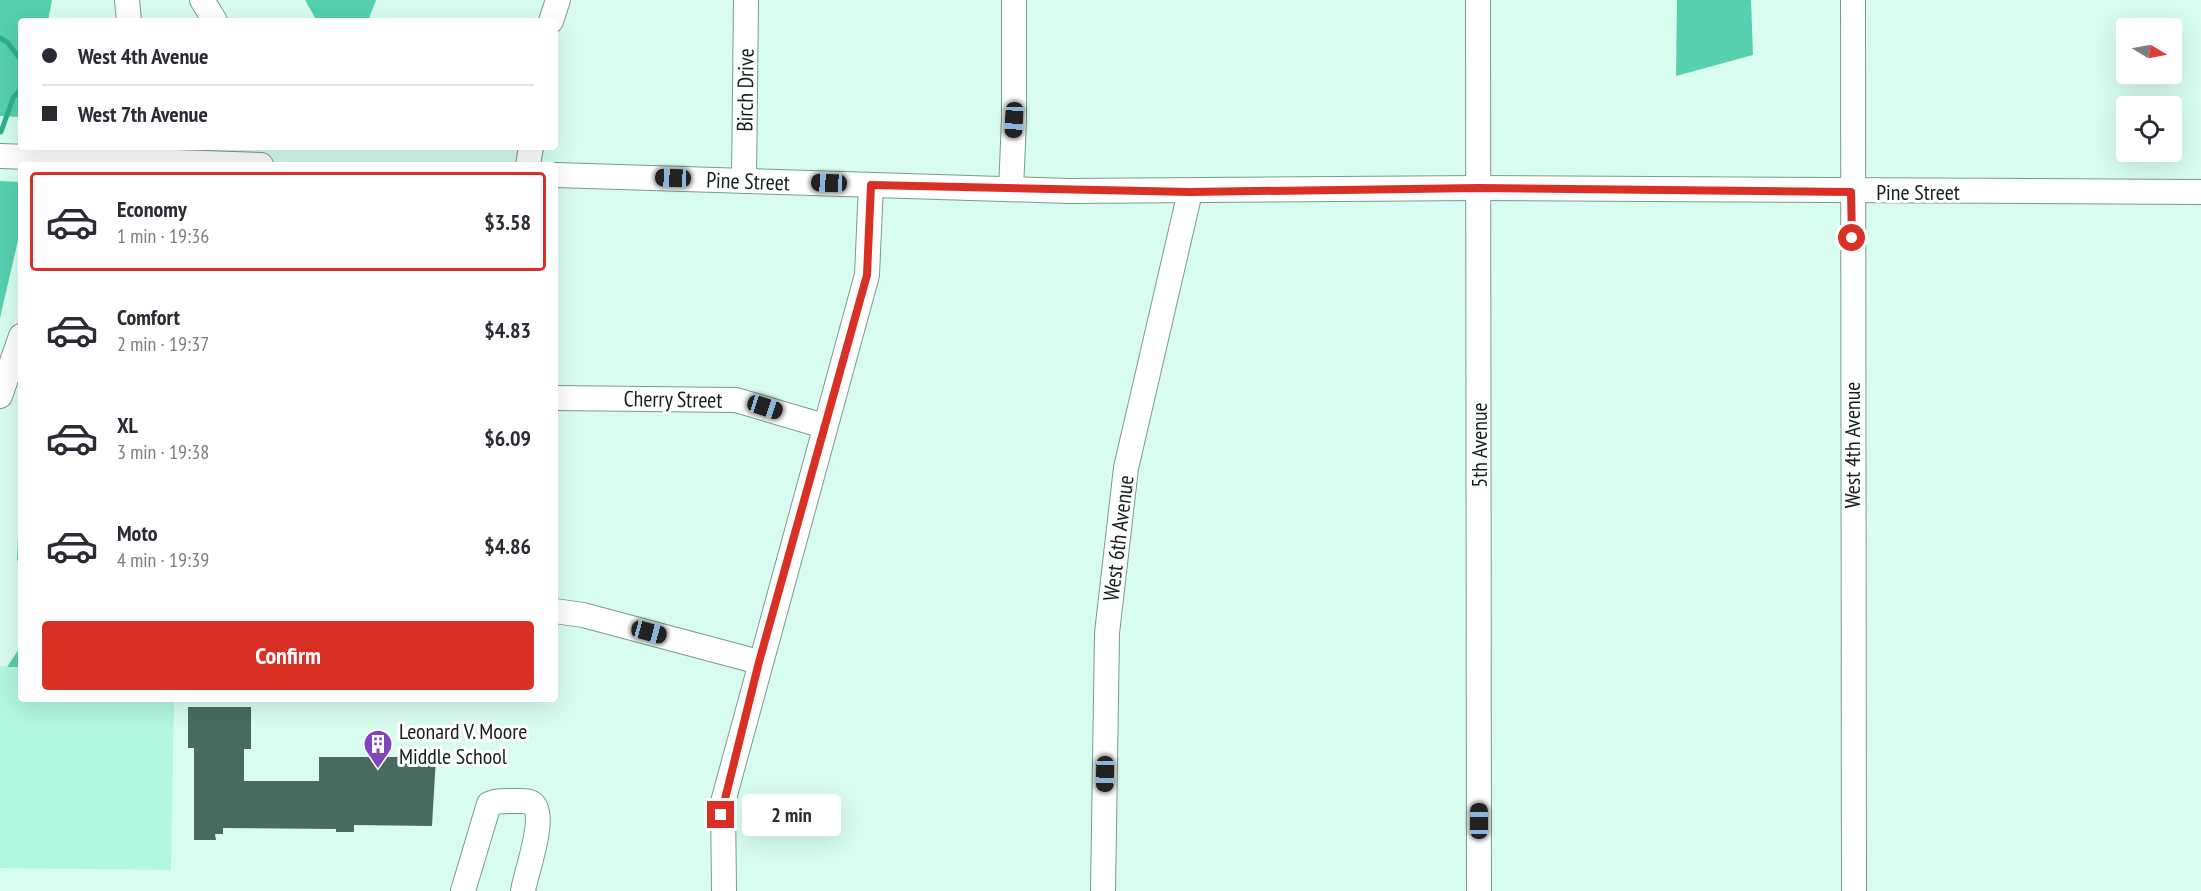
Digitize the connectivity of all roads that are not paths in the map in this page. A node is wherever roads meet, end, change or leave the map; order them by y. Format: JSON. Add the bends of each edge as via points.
{"nodes":[{"id":1,"x":127,"y":0,"type":"edge"},
{"id":2,"x":202,"y":0,"type":"edge"},
{"id":3,"x":558,"y":0,"type":"edge"},
{"id":4,"x":746,"y":0,"type":"edge"},
{"id":5,"x":1014,"y":0,"type":"edge"},
{"id":6,"x":1478,"y":0,"type":"edge"},
{"id":7,"x":1853,"y":0,"type":"edge"},
{"id":8,"x":129,"y":18,"type":"edge"},
{"id":9,"x":213,"y":18,"type":"edge"},
{"id":10,"x":552,"y":18,"type":"edge"},
{"id":11,"x":141,"y":153,"type":"edge"},
{"id":12,"x":0,"y":156,"type":"edge"},
{"id":13,"x":58,"y":161,"type":"edge"},
{"id":14,"x":231,"y":162,"type":"edge"},
{"id":15,"x":558,"y":175,"type":"edge"},
{"id":16,"x":744,"y":181,"type":"junction"},
{"id":17,"x":871,"y":185,"type":"junction"},
{"id":18,"x":1479,"y":188,"type":"junction"},
{"id":19,"x":1011,"y":189,"type":"junction"},
{"id":20,"x":1190,"y":192,"type":"junction"},
{"id":21,"x":1851,"y":192,"type":"junction"},
{"id":22,"x":2201,"y":192,"type":"edge"},
{"id":23,"x":18,"y":345,"type":"edge"},
{"id":24,"x":0,"y":396,"type":"edge"},
{"id":25,"x":558,"y":398,"type":"edge"},
{"id":26,"x":824,"y":426,"type":"junction"},
{"id":27,"x":558,"y":611,"type":"edge"},
{"id":28,"x":759,"y":662,"type":"junction"},
{"id":29,"x":463,"y":891,"type":"edge"},
{"id":30,"x":523,"y":891,"type":"edge"},
{"id":31,"x":724,"y":891,"type":"edge"},
{"id":32,"x":1102,"y":891,"type":"edge"},
{"id":33,"x":1479,"y":891,"type":"edge"},
{"id":34,"x":1854,"y":891,"type":"edge"}],
"edges":[{"from":1,"to":8,"type":"street"},
{"from":2,"to":9,"type":"street"},
{"from":3,"to":10,"type":"street"},
{"from":4,"to":16,"type":"street","name":"Birch Drive"},
{"from":5,"to":19,"type":"street"},
{"from":6,"to":18,"type":"street","name":"5th Avenue"},
{"from":7,"to":21,"type":"street","name":"West 4th Avenue"},
{"from":11,"to":13,"type":"street"},
{"from":11,"to":14,"type":"street"},
{"from":12,"to":13,"type":"street"},
{"from":15,"to":16,"type":"street","name":"Pine Street"},
{"from":16,"to":17,"type":"street","name":"Pine Street"},
{"from":17,"to":19,"type":"street","name":"Pine Street"},
{"from":17,"to":26,"type":"street","via":[[867,275]]},
{"from":18,"to":20,"type":"street","name":"Pine Street"},
{"from":18,"to":21,"type":"street","name":"Pine Street"},
{"from":18,"to":33,"type":"street","name":"5th Avenue"},
{"from":19,"to":20,"type":"street","name":"Pine Street"},
{"from":20,"to":32,"type":"street","name":"West 6th Avenue","via":[[1126,468],[1107,633]]},
{"from":21,"to":22,"type":"street","name":"Pine Street"},
{"from":21,"to":34,"type":"street","name":"West 4th Avenue"},
{"from":23,"to":24,"type":"street"},
{"from":25,"to":26,"type":"street","name":"Cherry Street","via":[[736,400]]},
{"from":26,"to":28,"type":"street"},
{"from":27,"to":28,"type":"street"},
{"from":28,"to":31,"type":"street","via":[[723,802]]},
{"from":29,"to":30,"type":"street","via":[[489,804],[517,801],[533,804],[537,813],[535,847]]}]}
